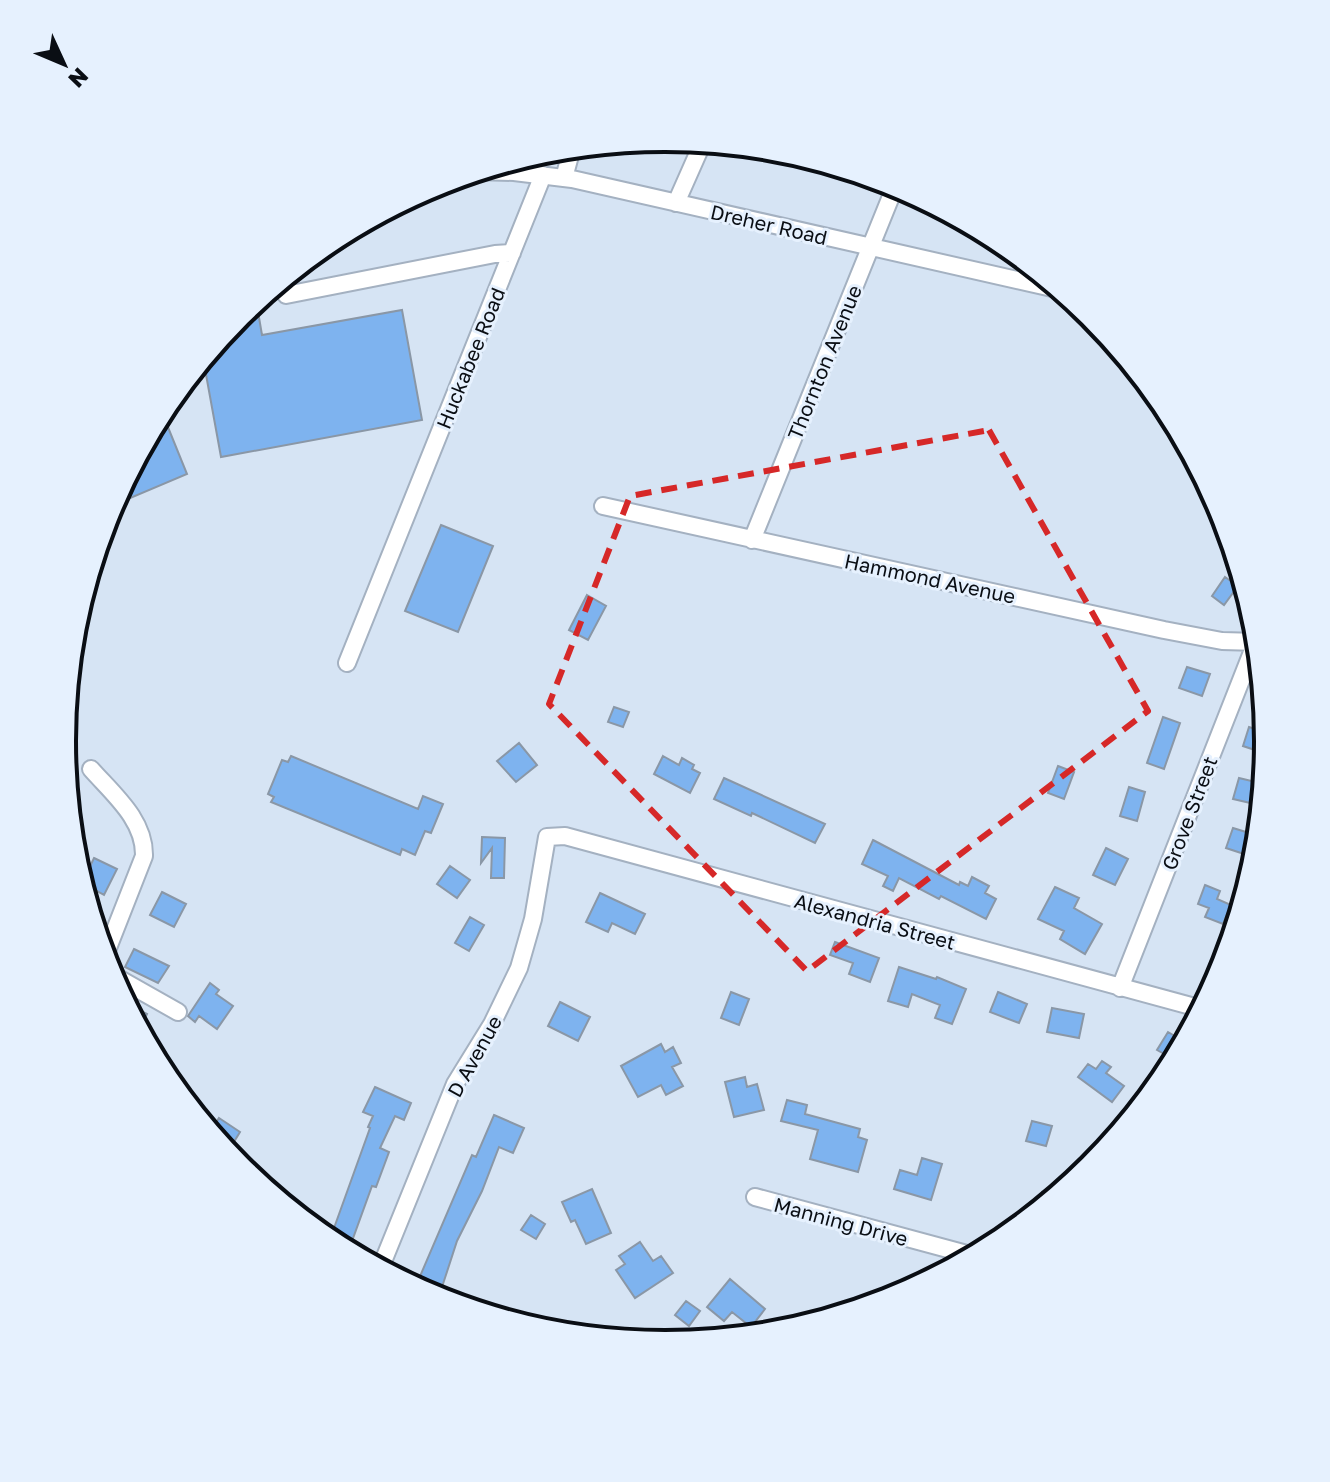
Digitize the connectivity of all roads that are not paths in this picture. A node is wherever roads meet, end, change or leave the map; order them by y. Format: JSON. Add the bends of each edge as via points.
{"nodes":[{"id":1,"x":698,"y":153,"type":"edge"},
{"id":2,"x":569,"y":160,"type":"edge"},
{"id":3,"x":510,"y":173,"type":"edge"},
{"id":4,"x":543,"y":175,"type":"junction"},
{"id":5,"x":564,"y":178,"type":"junction"},
{"id":6,"x":891,"y":197,"type":"edge"},
{"id":7,"x":676,"y":203,"type":"junction"},
{"id":8,"x":870,"y":247,"type":"junction"},
{"id":9,"x":512,"y":253,"type":"junction"},
{"id":10,"x":1037,"y":285,"type":"edge"},
{"id":11,"x":285,"y":291,"type":"edge"},
{"id":12,"x":603,"y":506,"type":"dead end"},
{"id":13,"x":752,"y":540,"type":"junction"},
{"id":14,"x":1245,"y":640,"type":"edge"},
{"id":15,"x":1249,"y":661,"type":"edge"},
{"id":16,"x":347,"y":663,"type":"dead end"},
{"id":17,"x":91,"y":769,"type":"dead end"},
{"id":18,"x":547,"y":837,"type":"joint"},
{"id":19,"x":111,"y":940,"type":"edge"},
{"id":20,"x":129,"y":984,"type":"edge"},
{"id":21,"x":1120,"y":988,"type":"junction"},
{"id":22,"x":1191,"y":1006,"type":"edge"},
{"id":23,"x":178,"y":1012,"type":"dead end"},
{"id":24,"x":755,"y":1197,"type":"dead end"},
{"id":25,"x":958,"y":1252,"type":"edge"},
{"id":26,"x":384,"y":1259,"type":"edge"}],
"edges":[{"from":1,"to":7,"type":"street"},
{"from":2,"to":5,"type":"street"},
{"from":3,"to":4,"type":"street","name":"Dreher Road"},
{"from":4,"to":5,"type":"street","name":"Dreher Road"},
{"from":4,"to":9,"type":"street","name":"Huckabee Road"},
{"from":5,"to":7,"type":"street","name":"Dreher Road"},
{"from":6,"to":8,"type":"street","name":"Thornton Avenue"},
{"from":7,"to":8,"type":"street","name":"Dreher Road"},
{"from":8,"to":10,"type":"street","name":"Dreher Road"},
{"from":8,"to":13,"type":"street","name":"Thornton Avenue"},
{"from":9,"to":11,"type":"street"},
{"from":9,"to":16,"type":"street","name":"Huckabee Road"},
{"from":12,"to":13,"type":"street","name":"Hammond Avenue"},
{"from":13,"to":14,"type":"street","name":"Hammond Avenue","via":[[1177,632]]},
{"from":15,"to":21,"type":"street","name":"Grove Street"},
{"from":17,"to":19,"type":"street","via":[[128,811],[144,844]]},
{"from":18,"to":21,"type":"street","name":"Alexandria Street","via":[[565,836]]},
{"from":18,"to":26,"type":"street","name":"D Avenue","via":[[519,968],[455,1084]]},
{"from":20,"to":23,"type":"street"},
{"from":21,"to":22,"type":"street","name":"Alexandria Street"},
{"from":24,"to":25,"type":"street","name":"Manning Drive"}]}
